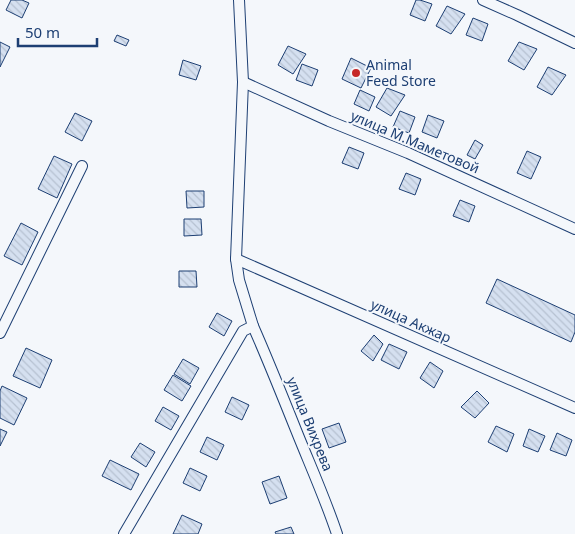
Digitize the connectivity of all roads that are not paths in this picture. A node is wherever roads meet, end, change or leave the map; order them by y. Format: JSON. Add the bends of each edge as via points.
{"nodes":[{"id":1,"x":239,"y":0,"type":"edge"},
{"id":2,"x":483,"y":0,"type":"edge"},
{"id":3,"x":575,"y":43,"type":"edge"},
{"id":4,"x":242,"y":82,"type":"junction"},
{"id":5,"x":82,"y":166,"type":"dead end"},
{"id":6,"x":575,"y":229,"type":"edge"},
{"id":7,"x":236,"y":259,"type":"junction"},
{"id":8,"x":253,"y":326,"type":"junction"},
{"id":9,"x":0,"y":333,"type":"edge"},
{"id":10,"x":575,"y":408,"type":"edge"},
{"id":11,"x":124,"y":534,"type":"edge"},
{"id":12,"x":337,"y":534,"type":"edge"}],
"edges":[{"from":1,"to":4,"type":"street","name":"улица Вихрева"},
{"from":2,"to":3,"type":"street"},
{"from":4,"to":6,"type":"street","name":"улица М.Маметовой"},
{"from":4,"to":7,"type":"street","name":"улица Вихрева"},
{"from":5,"to":9,"type":"street"},
{"from":7,"to":8,"type":"street","name":"улица Вихрева"},
{"from":7,"to":10,"type":"street","name":"улица Акжар"},
{"from":8,"to":11,"type":"street","via":[[243,331]]},
{"from":8,"to":12,"type":"street","name":"улица Вихрева","via":[[324,495]]}]}
